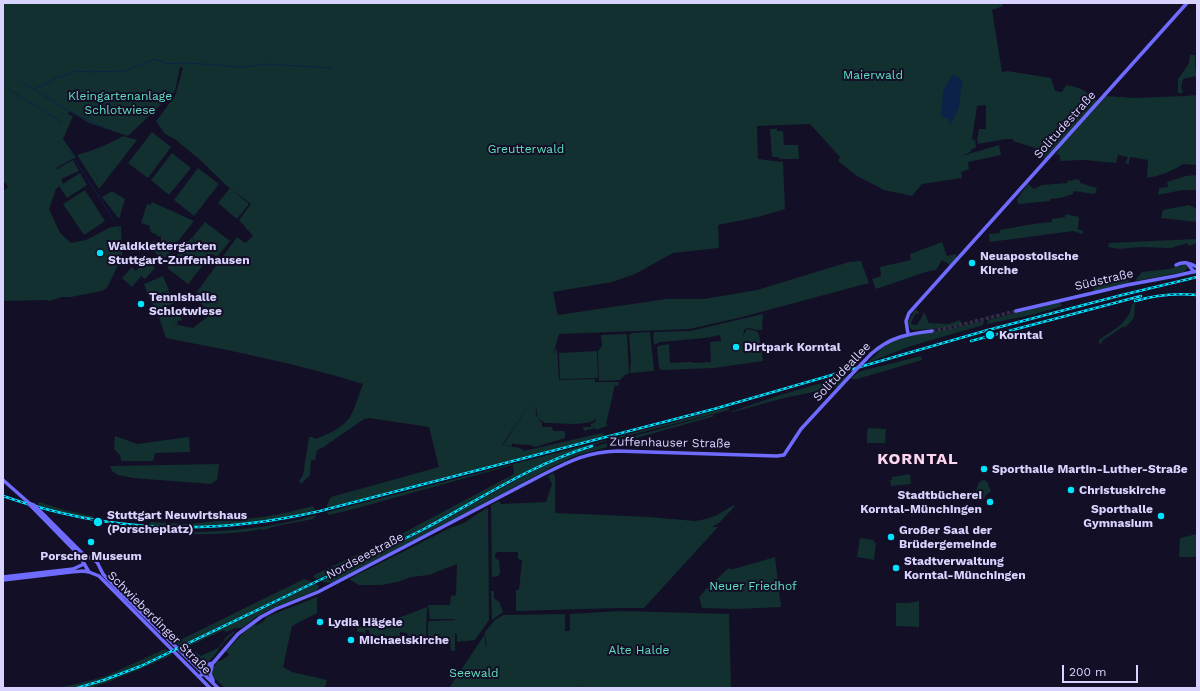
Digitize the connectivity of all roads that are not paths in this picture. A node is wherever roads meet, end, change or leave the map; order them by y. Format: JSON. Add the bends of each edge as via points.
{"nodes":[{"id":1,"x":1187,"y":3,"type":"edge"},
{"id":2,"x":1176,"y":265,"type":"dead end"},
{"id":3,"x":1191,"y":265,"type":"edge"},
{"id":4,"x":1195,"y":272,"type":"edge"},
{"id":5,"x":1186,"y":274,"type":"junction"},
{"id":6,"x":1016,"y":311,"type":"tunnel mouth"},
{"id":7,"x":932,"y":331,"type":"tunnel mouth"},
{"id":8,"x":908,"y":334,"type":"junction"},
{"id":9,"x":787,"y":452,"type":"joint"},
{"id":10,"x":554,"y":469,"type":"joint"},
{"id":11,"x":3,"y":480,"type":"edge"},
{"id":12,"x":29,"y":503,"type":"junction"},
{"id":13,"x":94,"y":559,"type":"junction"},
{"id":14,"x":84,"y":564,"type":"junction"},
{"id":15,"x":100,"y":568,"type":"junction"},
{"id":16,"x":91,"y":573,"type":"junction"},
{"id":17,"x":3,"y":577,"type":"edge"},
{"id":18,"x":3,"y":580,"type":"edge"},
{"id":19,"x":193,"y":663,"type":"junction"},
{"id":20,"x":212,"y":663,"type":"junction"},
{"id":21,"x":204,"y":674,"type":"junction"},
{"id":22,"x":200,"y":677,"type":"junction"},
{"id":23,"x":214,"y":683,"type":"junction"},
{"id":24,"x":210,"y":688,"type":"edge"},
{"id":25,"x":218,"y":688,"type":"edge"}],
"edges":[{"from":1,"to":8,"type":"main road","name":"Solitudestraße","via":[[907,316]]},
{"from":2,"to":3,"type":"main road","via":[[1182,262]]},
{"from":3,"to":4,"type":"main road"},
{"from":3,"to":5,"type":"main road"},
{"from":4,"to":5,"type":"main road","name":"Südstraße"},
{"from":5,"to":6,"type":"main road","name":"Südstraße"},
{"from":7,"to":8,"type":"main road"},
{"from":8,"to":9,"type":"main road","name":"Solitudeallee","bridge":true,"via":[[886,342],[871,354],[801,429]]},
{"from":9,"to":10,"type":"main road","name":"Zuffenhauser Straße","via":[[777,456],[602,452],[578,458]]},
{"from":10,"to":20,"type":"main road","name":"Nordseestraße","via":[[318,592],[261,617],[238,634]]},
{"from":11,"to":12,"type":"main road"},
{"from":12,"to":13,"type":"main road","bridge":true,"via":[[82,553]]},
{"from":12,"to":14,"type":"main road","bridge":true,"via":[[79,555]]},
{"from":13,"to":14,"type":"main road"},
{"from":13,"to":15,"type":"main road"},
{"from":14,"to":16,"type":"main road"},
{"from":14,"to":17,"type":"main road","via":[[73,569]]},
{"from":15,"to":16,"type":"main road","via":[[97,572]]},
{"from":15,"to":19,"type":"main road","name":"Schwieberdinger Straße","via":[[120,592]]},
{"from":16,"to":18,"type":"main road","via":[[80,571]]},
{"from":16,"to":22,"type":"main road","name":"Schwieberdinger Straße","via":[[105,582]]},
{"from":19,"to":20,"type":"main road","via":[[202,666]]},
{"from":19,"to":21,"type":"main road","name":"Schwieberdinger Straße"},
{"from":20,"to":21,"type":"main road","name":"Nordseestraße"},
{"from":20,"to":23,"type":"main road","via":[[210,674]]},
{"from":21,"to":22,"type":"main road","name":"Nordseestraße"},
{"from":21,"to":23,"type":"main road","name":"Schwieberdinger Straße"},
{"from":22,"to":24,"type":"main road","name":"Schwieberdinger Straße"},
{"from":23,"to":25,"type":"main road","name":"Schwieberdinger Straße"}]}
